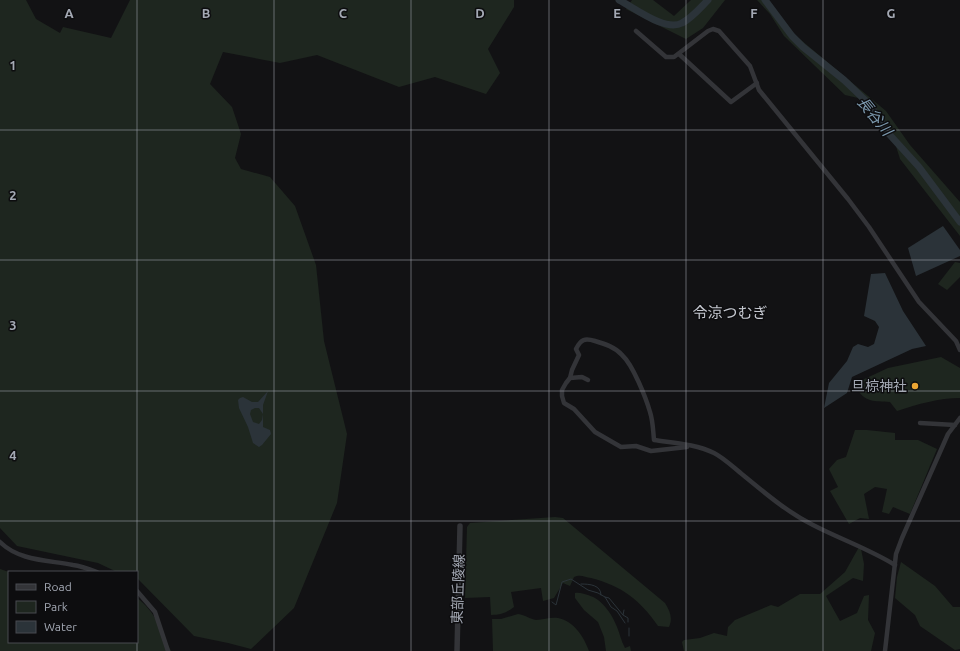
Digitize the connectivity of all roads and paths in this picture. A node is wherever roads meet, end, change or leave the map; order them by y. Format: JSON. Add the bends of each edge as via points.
{"nodes":[{"id":1,"x":636,"y":31,"type":"dead end"},
{"id":2,"x":678,"y":54,"type":"junction"},
{"id":3,"x":757,"y":83,"type":"junction"},
{"id":4,"x":960,"y":350,"type":"edge"},
{"id":5,"x":570,"y":378,"type":"junction"},
{"id":6,"x":588,"y":380,"type":"dead end"},
{"id":7,"x":960,"y":418,"type":"edge"},
{"id":8,"x":920,"y":423,"type":"dead end"},
{"id":9,"x":955,"y":425,"type":"junction"},
{"id":10,"x":693,"y":446,"type":"junction"},
{"id":11,"x":460,"y":526,"type":"dead end"},
{"id":12,"x":0,"y":542,"type":"edge"},
{"id":13,"x":895,"y":565,"type":"junction"},
{"id":14,"x":94,"y":571,"type":"edge"},
{"id":15,"x":138,"y":592,"type":"edge"},
{"id":16,"x":168,"y":651,"type":"edge"},
{"id":17,"x":457,"y":651,"type":"edge"},
{"id":18,"x":885,"y":651,"type":"edge"}],
"edges":[{"from":1,"to":2,"type":"street","via":[[666,56],[674,57]]},
{"from":2,"to":3,"type":"street","via":[[731,102]]},
{"from":2,"to":3,"type":"street","via":[[708,31],[719,31],[750,66]]},
{"from":3,"to":4,"type":"street","via":[[759,90],[772,107],[856,210],[919,302],[956,341]]},
{"from":5,"to":6,"type":"street"},
{"from":5,"to":10,"type":"street","via":[[562,390],[564,403],[595,432],[621,446],[636,446],[651,451]]},
{"from":5,"to":10,"type":"street","via":[[579,355],[576,349],[583,339],[588,338],[612,347],[630,365],[639,384],[650,411],[654,440]]},
{"from":7,"to":9,"type":"street"},
{"from":8,"to":9,"type":"street"},
{"from":9,"to":13,"type":"street","via":[[948,434],[902,538]]},
{"from":10,"to":13,"type":"street","via":[[716,454],[813,525]]},
{"from":11,"to":17,"type":"street","name":"東部丘陵線"},
{"from":12,"to":14,"type":"street","via":[[7,549],[28,558],[76,565]]},
{"from":13,"to":18,"type":"street"},
{"from":15,"to":16,"type":"street","via":[[155,612]]}]}
